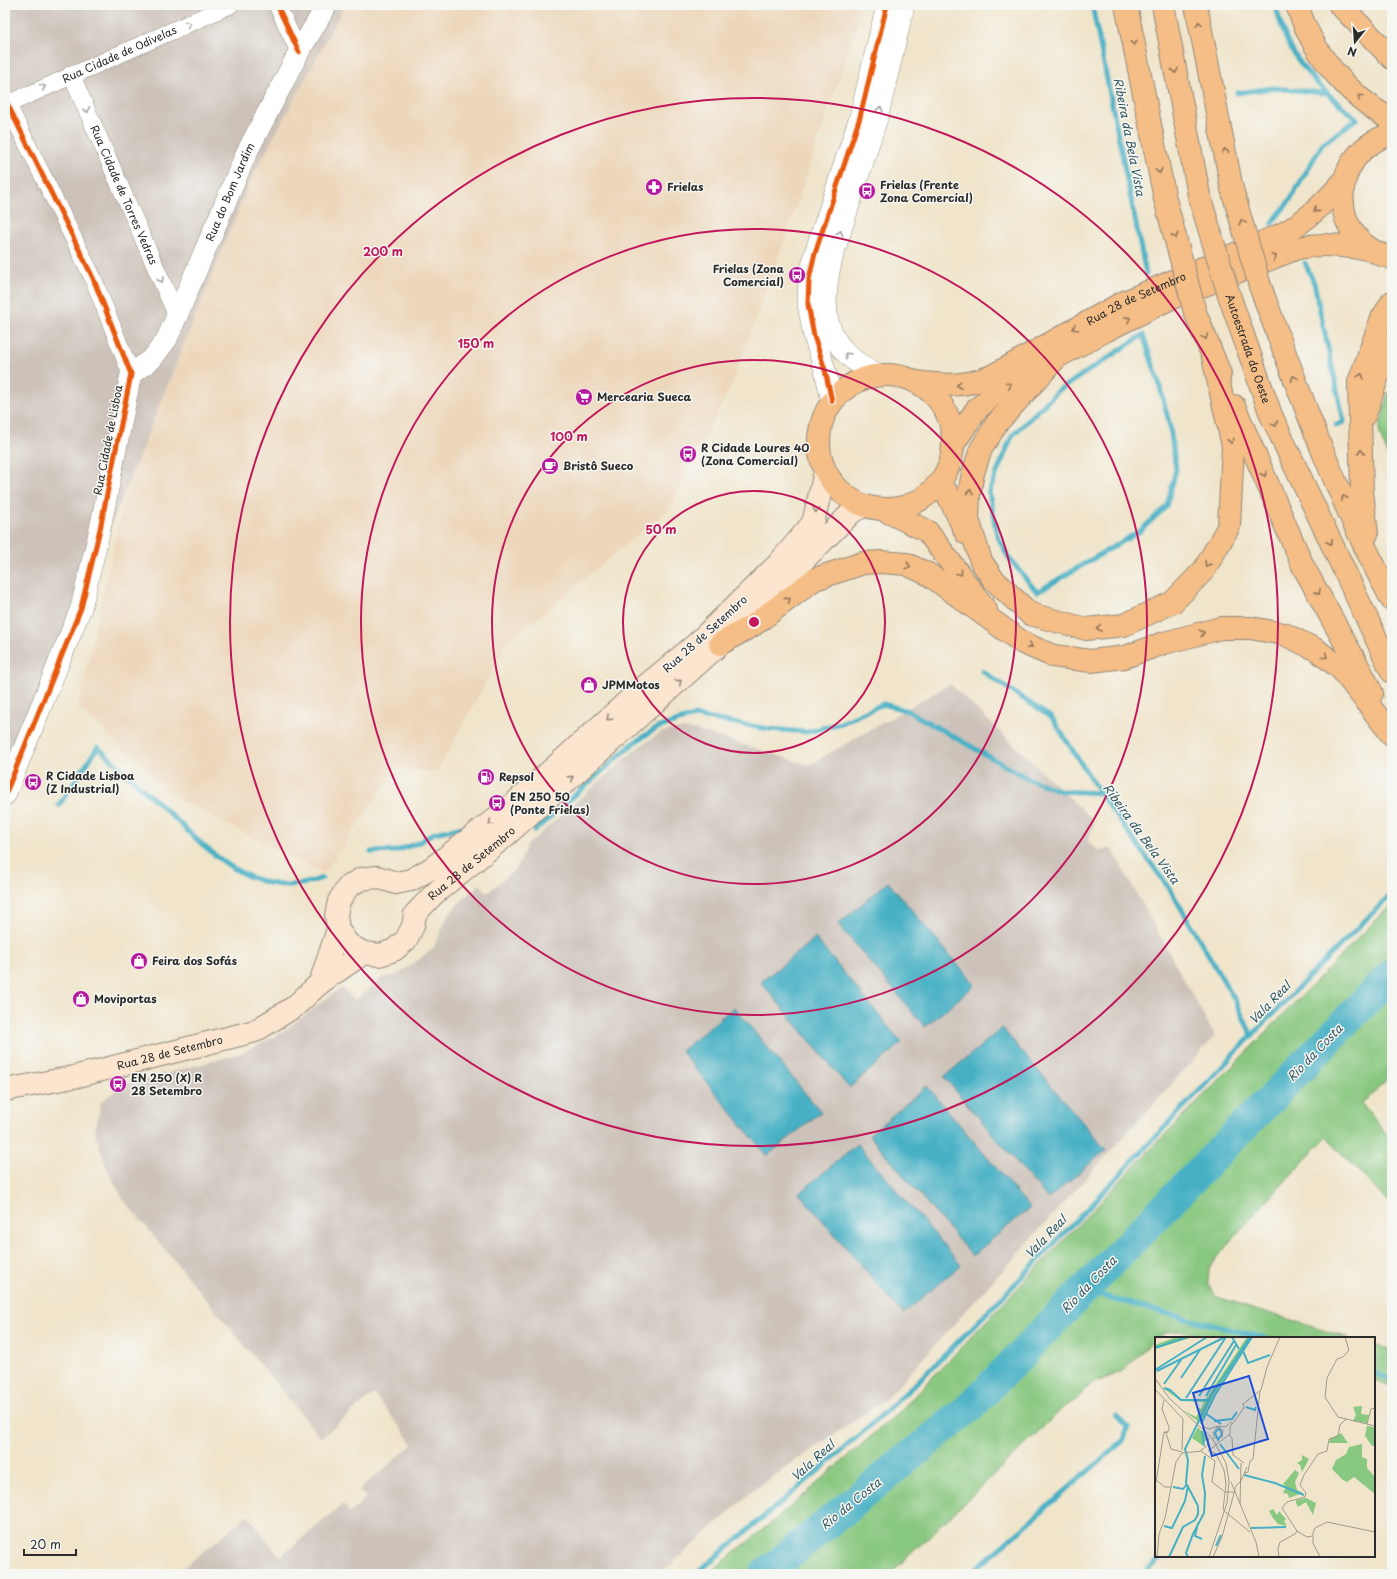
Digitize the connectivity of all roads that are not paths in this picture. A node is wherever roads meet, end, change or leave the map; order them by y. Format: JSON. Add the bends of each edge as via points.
{"nodes":[{"id":1,"x":230,"y":5,"type":"edge"},
{"id":2,"x":277,"y":5,"type":"edge"},
{"id":3,"x":327,"y":5,"type":"edge"},
{"id":4,"x":887,"y":5,"type":"edge"},
{"id":5,"x":904,"y":5,"type":"edge"},
{"id":6,"x":1126,"y":5,"type":"edge"},
{"id":7,"x":1163,"y":5,"type":"edge"},
{"id":8,"x":1196,"y":5,"type":"edge"},
{"id":9,"x":1297,"y":5,"type":"edge"},
{"id":10,"x":1340,"y":5,"type":"edge"},
{"id":11,"x":299,"y":52,"type":"junction"},
{"id":12,"x":1392,"y":58,"type":"edge"},
{"id":13,"x":71,"y":74,"type":"junction"},
{"id":14,"x":6,"y":101,"type":"edge"},
{"id":15,"x":1392,"y":120,"type":"edge"},
{"id":16,"x":1392,"y":134,"type":"edge"},
{"id":17,"x":1344,"y":182,"type":"junction"},
{"id":18,"x":1370,"y":249,"type":"junction"},
{"id":19,"x":1392,"y":258,"type":"edge"},
{"id":20,"x":1392,"y":302,"type":"edge"},
{"id":21,"x":177,"y":316,"type":"junction"},
{"id":22,"x":1392,"y":345,"type":"edge"},
{"id":23,"x":1057,"y":358,"type":"junction"},
{"id":24,"x":1214,"y":362,"type":"junction"},
{"id":25,"x":131,"y":374,"type":"junction"},
{"id":26,"x":880,"y":375,"type":"junction"},
{"id":27,"x":916,"y":382,"type":"junction"},
{"id":28,"x":832,"y":401,"type":"junction"},
{"id":29,"x":1360,"y":429,"type":"junction"},
{"id":30,"x":954,"y":443,"type":"junction"},
{"id":31,"x":825,"y":472,"type":"junction"},
{"id":32,"x":940,"y":483,"type":"junction"},
{"id":33,"x":874,"y":508,"type":"junction"},
{"id":34,"x":1370,"y":560,"type":"junction"},
{"id":35,"x":981,"y":561,"type":"junction"},
{"id":36,"x":1392,"y":600,"type":"edge"},
{"id":37,"x":997,"y":625,"type":"junction"},
{"id":38,"x":720,"y":644,"type":"junction"},
{"id":39,"x":1392,"y":672,"type":"edge"},
{"id":40,"x":1388,"y":728,"type":"edge"},
{"id":41,"x":5,"y":795,"type":"edge"},
{"id":42,"x":396,"y":883,"type":"junction"},
{"id":43,"x":415,"y":914,"type":"junction"},
{"id":44,"x":338,"y":929,"type":"junction"},
{"id":45,"x":364,"y":953,"type":"junction"},
{"id":46,"x":320,"y":983,"type":"junction"},
{"id":47,"x":5,"y":1090,"type":"edge"}],
"edges":[{"from":13,"to":1,"type":"street","name":"Rua Cidade de Odivelas","one_way":true},
{"from":2,"to":11,"type":"street"},
{"from":3,"to":11,"type":"street","name":"Rua do Bom Jardim"},
{"from":4,"to":28,"type":"street","via":[[860,117],[815,253],[809,279],[808,304],[814,336]]},
{"from":26,"to":5,"type":"street","one_way":true,"via":[[862,368],[846,356],[837,345],[827,316],[826,280],[878,115]]},
{"from":6,"to":24,"type":"main road","one_way":true,"bridge":true,"via":[[1165,199],[1195,312]]},
{"from":7,"to":39,"type":"main road","name":"Autoestrada do Oeste","one_way":true,"bridge":true,"via":[[1199,196],[1229,295],[1271,415]]},
{"from":34,"to":8,"type":"main road","one_way":true,"bridge":true,"via":[[1304,404],[1260,286],[1232,189]]},
{"from":15,"to":9,"type":"main road","one_way":true,"via":[[1348,87],[1322,58]]},
{"from":10,"to":12,"type":"main road"},
{"from":11,"to":21,"type":"street","name":"Rua do Bom Jardim","via":[[247,152]]},
{"from":14,"to":13,"type":"street","name":"Rua Cidade de Odivelas","one_way":true},
{"from":13,"to":21,"type":"street","name":"Rua Cidade de Torres Vedras","one_way":true},
{"from":14,"to":25,"type":"street","name":"Rua Cidade de Lisboa","via":[[93,278]]},
{"from":16,"to":17,"type":"main road","via":[[1363,149],[1350,164]]},
{"from":17,"to":18,"type":"main road","via":[[1342,201],[1346,220],[1356,236]]},
{"from":17,"to":27,"type":"main road","name":"Rua 28 de Setembro","one_way":true,"via":[[1322,206],[1284,234],[1122,303],[992,376],[972,383],[947,386]]},
{"from":18,"to":19,"type":"main road"},
{"from":23,"to":18,"type":"main road","name":"Rua 28 de Setembro","one_way":true,"via":[[1169,299],[1296,249],[1331,244]]},
{"from":29,"to":20,"type":"main road","one_way":true,"via":[[1359,382],[1382,318]]},
{"from":21,"to":25,"type":"street","name":"Rua do Bom Jardim","via":[[167,339],[152,359]]},
{"from":22,"to":29,"type":"main road","via":[[1382,364]]},
{"from":30,"to":23,"type":"main road","name":"Rua 28 de Setembro","one_way":true,"via":[[976,410],[994,394]]},
{"from":35,"to":23,"type":"main road","one_way":true,"via":[[968,519],[973,472],[981,449],[997,423]]},
{"from":24,"to":35,"type":"main road","one_way":true,"via":[[1233,446],[1229,526],[1204,570],[1173,602],[1124,625],[1086,630],[1030,614],[993,579]]},
{"from":24,"to":40,"type":"main road","one_way":true,"via":[[1303,566],[1365,679]]},
{"from":25,"to":41,"type":"street","name":"Rua Cidade de Lisboa","via":[[100,529],[80,608]]},
{"from":26,"to":27,"type":"main road","via":[[898,376]]},
{"from":26,"to":28,"type":"main road","via":[[862,379],[845,388]]},
{"from":27,"to":30,"type":"main road","via":[[932,393],[944,407],[951,424]]},
{"from":28,"to":31,"type":"main road","via":[[823,417],[819,436],[819,454]]},
{"from":34,"to":29,"type":"main road","one_way":true,"via":[[1362,492]]},
{"from":30,"to":32,"type":"main road","via":[[950,464]]},
{"from":31,"to":33,"type":"main road","via":[[848,498]]},
{"from":31,"to":42,"type":"main road","name":"Rua 28 de Setembro","one_way":true,"via":[[813,523],[798,543],[745,598],[493,823],[432,868],[411,880]]},
{"from":32,"to":33,"type":"main road","via":[[925,497],[905,507]]},
{"from":32,"to":35,"type":"main road"},
{"from":33,"to":37,"type":"main road","one_way":true,"via":[[927,531],[970,585]]},
{"from":33,"to":38,"type":"main road","name":"Rua 28 de Setembro","via":[[852,512]]},
{"from":34,"to":36,"type":"main road"},
{"from":38,"to":37,"type":"main road","one_way":true,"via":[[755,624],[815,579],[863,563],[906,564],[928,574]]},
{"from":37,"to":40,"type":"main road","one_way":true,"via":[[1023,643],[1053,656],[1091,661],[1125,657],[1164,643],[1221,628],[1252,628],[1284,634],[1317,650],[1341,669]]},
{"from":43,"to":38,"type":"main road","name":"Rua 28 de Setembro","one_way":true,"via":[[434,894],[503,838]]},
{"from":42,"to":43,"type":"main road","via":[[408,895]]},
{"from":42,"to":44,"type":"main road","via":[[377,877],[361,879],[348,888],[339,900],[336,914]]},
{"from":43,"to":45,"type":"main road","name":"Rua 28 de Setembro","via":[[413,926],[406,940],[394,950],[380,955]]},
{"from":44,"to":45,"type":"main road","name":"Rua 28 de Setembro","via":[[348,944]]},
{"from":44,"to":46,"type":"main road"},
{"from":45,"to":46,"type":"main road","name":"Rua 28 de Setembro"},
{"from":46,"to":47,"type":"main road","name":"Rua 28 de Setembro","via":[[294,1006],[255,1030],[74,1077]]}]}
